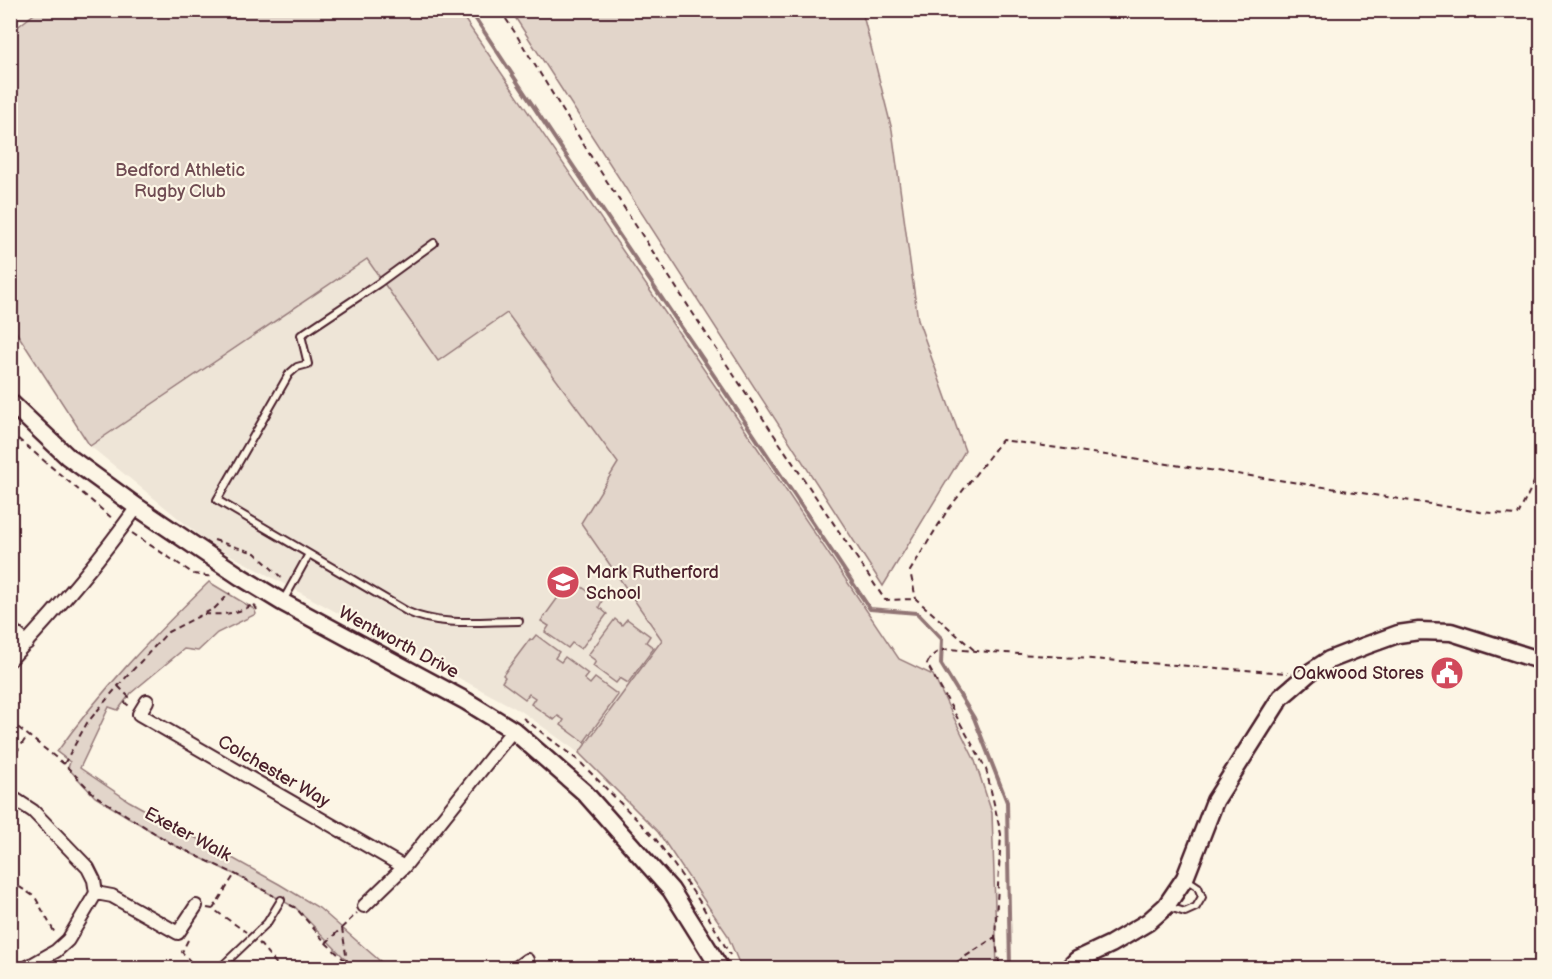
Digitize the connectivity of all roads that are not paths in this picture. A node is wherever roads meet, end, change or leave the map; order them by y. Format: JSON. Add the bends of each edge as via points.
{"nodes":[{"id":1,"x":434,"y":243,"type":"dead end"},
{"id":2,"x":14,"y":396,"type":"edge"},
{"id":3,"x":137,"y":507,"type":"junction"},
{"id":4,"x":309,"y":554,"type":"junction"},
{"id":5,"x":287,"y":594,"type":"junction"},
{"id":6,"x":519,"y":621,"type":"dead end"},
{"id":7,"x":10,"y":628,"type":"edge"},
{"id":8,"x":27,"y":643,"type":"junction"},
{"id":9,"x":1540,"y":655,"type":"edge"},
{"id":10,"x":10,"y":660,"type":"edge"},
{"id":11,"x":147,"y":701,"type":"dead end"},
{"id":12,"x":513,"y":730,"type":"junction"},
{"id":13,"x":10,"y":795,"type":"edge"},
{"id":14,"x":404,"y":867,"type":"junction"},
{"id":15,"x":1185,"y":878,"type":"junction"},
{"id":16,"x":96,"y":893,"type":"junction"},
{"id":17,"x":281,"y":900,"type":"road end"},
{"id":18,"x":196,"y":906,"type":"dead end"},
{"id":19,"x":364,"y":906,"type":"road end"},
{"id":20,"x":1166,"y":906,"type":"junction"},
{"id":21,"x":527,"y":960,"type":"dead end"},
{"id":22,"x":26,"y":969,"type":"edge"},
{"id":23,"x":220,"y":969,"type":"edge"},
{"id":24,"x":516,"y":969,"type":"edge"},
{"id":25,"x":720,"y":969,"type":"edge"},
{"id":26,"x":1069,"y":969,"type":"edge"}],
"edges":[{"from":1,"to":4,"type":"lane","via":[[301,335],[308,364],[289,374],[217,500]]},
{"from":2,"to":3,"type":"street","name":"Wentworth Drive","via":[[67,456]]},
{"from":3,"to":5,"type":"street","name":"Wentworth Drive","via":[[241,577]]},
{"from":3,"to":8,"type":"street","via":[[84,579]]},
{"from":4,"to":5,"type":"lane"},
{"from":4,"to":6,"type":"lane","via":[[421,618]]},
{"from":5,"to":12,"type":"street","name":"Wentworth Drive"},
{"from":7,"to":8,"type":"street"},
{"from":8,"to":10,"type":"street"},
{"from":9,"to":15,"type":"street","via":[[1451,632],[1419,631],[1398,634],[1329,660],[1281,698],[1215,801]]},
{"from":11,"to":14,"type":"street","name":"Colchester Way","via":[[139,714]]},
{"from":12,"to":14,"type":"street"},
{"from":12,"to":25,"type":"street","name":"Wentworth Drive","via":[[584,792],[671,890]]},
{"from":13,"to":16,"type":"street","via":[[33,811],[88,868]]},
{"from":14,"to":19,"type":"street"},
{"from":15,"to":20,"type":"street"},
{"from":15,"to":20,"type":"lane","via":[[1198,887],[1202,897],[1196,906],[1185,912]]},
{"from":16,"to":18,"type":"street","via":[[112,896],[178,933]]},
{"from":16,"to":22,"type":"street","via":[[68,940]]},
{"from":17,"to":23,"type":"lane","via":[[267,923]]},
{"from":20,"to":26,"type":"street","via":[[1148,922],[1077,960]]},
{"from":21,"to":24,"type":"street"}]}
